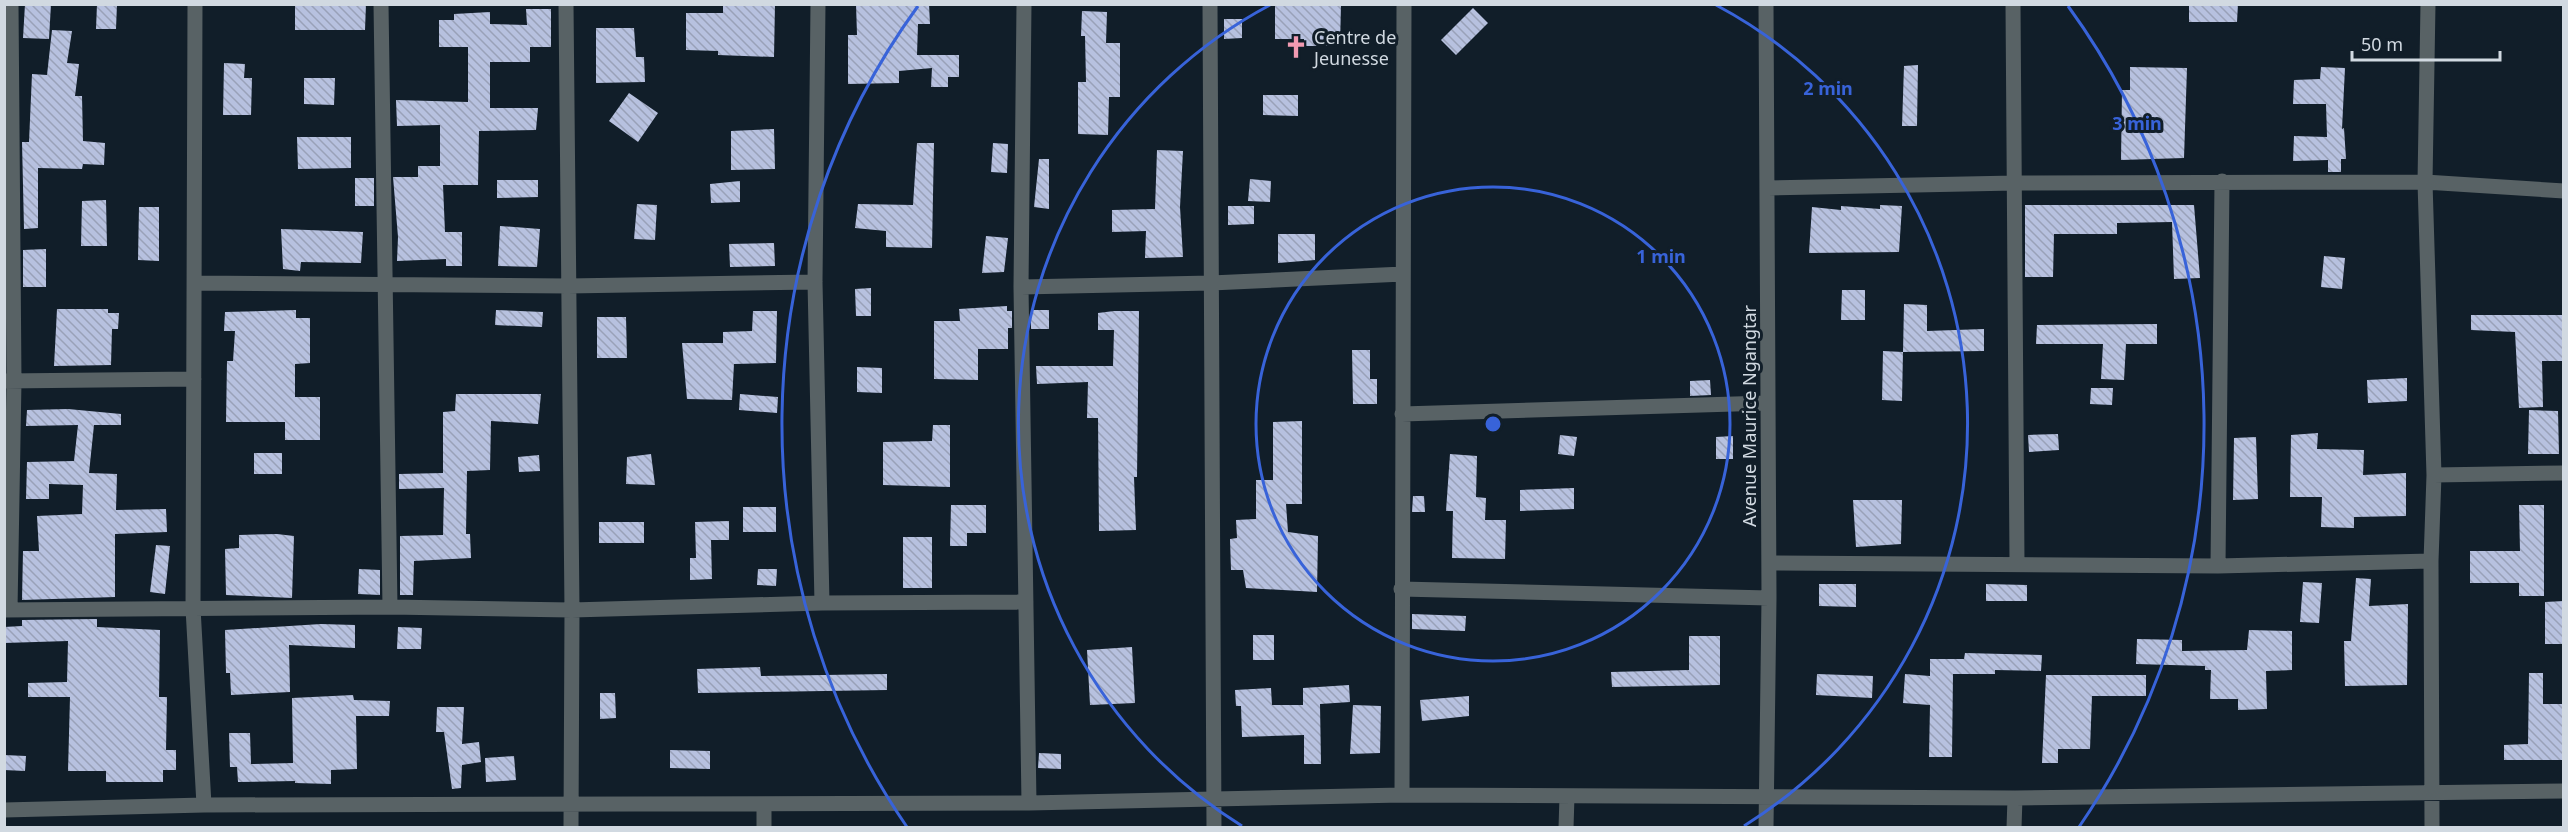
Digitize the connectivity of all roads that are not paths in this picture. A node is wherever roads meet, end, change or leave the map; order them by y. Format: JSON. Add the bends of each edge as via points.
{"nodes":[{"id":1,"x":11,"y":4,"type":"edge"},
{"id":2,"x":195,"y":4,"type":"edge"},
{"id":3,"x":381,"y":4,"type":"edge"},
{"id":4,"x":566,"y":4,"type":"edge"},
{"id":5,"x":818,"y":4,"type":"edge"},
{"id":6,"x":1024,"y":4,"type":"edge"},
{"id":7,"x":1210,"y":4,"type":"edge"},
{"id":8,"x":1404,"y":4,"type":"edge"},
{"id":9,"x":1766,"y":4,"type":"edge"},
{"id":10,"x":2013,"y":4,"type":"edge"},
{"id":11,"x":2428,"y":4,"type":"edge"},
{"id":12,"x":2222,"y":181,"type":"junction"},
{"id":13,"x":2425,"y":182,"type":"junction"},
{"id":14,"x":2015,"y":183,"type":"junction"},
{"id":15,"x":1768,"y":188,"type":"junction"},
{"id":16,"x":2564,"y":191,"type":"edge"},
{"id":17,"x":1403,"y":274,"type":"junction"},
{"id":18,"x":815,"y":282,"type":"junction"},
{"id":19,"x":196,"y":283,"type":"junction"},
{"id":20,"x":1211,"y":283,"type":"junction"},
{"id":21,"x":385,"y":284,"type":"junction"},
{"id":22,"x":568,"y":286,"type":"junction"},
{"id":23,"x":1022,"y":286,"type":"junction"},
{"id":24,"x":194,"y":379,"type":"junction"},
{"id":25,"x":9,"y":381,"type":"edge"},
{"id":26,"x":1768,"y":403,"type":"junction"},
{"id":27,"x":1402,"y":414,"type":"junction"},
{"id":28,"x":2564,"y":473,"type":"edge"},
{"id":29,"x":2434,"y":474,"type":"junction"},
{"id":30,"x":2431,"y":561,"type":"junction"},
{"id":31,"x":1768,"y":562,"type":"junction"},
{"id":32,"x":2018,"y":562,"type":"junction"},
{"id":33,"x":2218,"y":566,"type":"junction"},
{"id":34,"x":1401,"y":589,"type":"junction"},
{"id":35,"x":1769,"y":598,"type":"junction"},
{"id":36,"x":1026,"y":602,"type":"junction"},
{"id":37,"x":822,"y":603,"type":"junction"},
{"id":38,"x":390,"y":607,"type":"junction"},
{"id":39,"x":193,"y":608,"type":"junction"},
{"id":40,"x":7,"y":610,"type":"edge"},
{"id":41,"x":572,"y":610,"type":"junction"},
{"id":42,"x":2564,"y":791,"type":"edge"},
{"id":43,"x":2433,"y":794,"type":"junction"},
{"id":44,"x":1402,"y":795,"type":"junction"},
{"id":45,"x":1567,"y":796,"type":"junction"},
{"id":46,"x":1215,"y":798,"type":"junction"},
{"id":47,"x":1766,"y":798,"type":"junction"},
{"id":48,"x":2015,"y":798,"type":"junction"},
{"id":49,"x":1029,"y":803,"type":"junction"},
{"id":50,"x":204,"y":805,"type":"junction"},
{"id":51,"x":764,"y":805,"type":"junction"},
{"id":52,"x":571,"y":806,"type":"junction"},
{"id":53,"x":4,"y":810,"type":"edge"},
{"id":54,"x":571,"y":828,"type":"edge"},
{"id":55,"x":765,"y":828,"type":"edge"},
{"id":56,"x":1214,"y":828,"type":"edge"},
{"id":57,"x":1566,"y":828,"type":"edge"},
{"id":58,"x":1766,"y":828,"type":"edge"},
{"id":59,"x":2014,"y":828,"type":"edge"},
{"id":60,"x":2432,"y":828,"type":"edge"}],
"edges":[{"from":1,"to":25,"type":"street"},
{"from":2,"to":19,"type":"street"},
{"from":3,"to":21,"type":"street"},
{"from":4,"to":22,"type":"street"},
{"from":5,"to":18,"type":"street"},
{"from":6,"to":23,"type":"street"},
{"from":7,"to":20,"type":"street"},
{"from":8,"to":17,"type":"street"},
{"from":9,"to":15,"type":"street","name":"Avenue Maurice Ngangtar"},
{"from":10,"to":14,"type":"street"},
{"from":11,"to":13,"type":"street"},
{"from":12,"to":13,"type":"street"},
{"from":12,"to":14,"type":"street"},
{"from":12,"to":33,"type":"street"},
{"from":13,"to":16,"type":"street"},
{"from":13,"to":29,"type":"street"},
{"from":14,"to":15,"type":"street"},
{"from":14,"to":32,"type":"street"},
{"from":15,"to":26,"type":"street","name":"Avenue Maurice Ngangtar"},
{"from":17,"to":20,"type":"street"},
{"from":17,"to":27,"type":"street"},
{"from":18,"to":22,"type":"street"},
{"from":18,"to":37,"type":"street"},
{"from":19,"to":21,"type":"street"},
{"from":19,"to":24,"type":"street"},
{"from":20,"to":23,"type":"street"},
{"from":20,"to":46,"type":"street"},
{"from":21,"to":22,"type":"street"},
{"from":21,"to":38,"type":"street"},
{"from":22,"to":41,"type":"street"},
{"from":23,"to":36,"type":"street"},
{"from":24,"to":25,"type":"street"},
{"from":24,"to":39,"type":"street"},
{"from":25,"to":40,"type":"street"},
{"from":26,"to":27,"type":"street"},
{"from":26,"to":31,"type":"street","name":"Avenue Maurice Ngangtar"},
{"from":27,"to":34,"type":"street"},
{"from":28,"to":29,"type":"street"},
{"from":29,"to":30,"type":"street"},
{"from":30,"to":33,"type":"street"},
{"from":30,"to":43,"type":"street"},
{"from":31,"to":32,"type":"street"},
{"from":31,"to":35,"type":"street","name":"Avenue Maurice Ngangtar"},
{"from":32,"to":33,"type":"street"},
{"from":34,"to":35,"type":"street"},
{"from":34,"to":44,"type":"street"},
{"from":35,"to":47,"type":"street","name":"Avenue Maurice Ngangtar"},
{"from":36,"to":37,"type":"street"},
{"from":36,"to":49,"type":"street"},
{"from":37,"to":41,"type":"street"},
{"from":38,"to":39,"type":"street"},
{"from":38,"to":41,"type":"street"},
{"from":39,"to":40,"type":"street"},
{"from":39,"to":50,"type":"street"},
{"from":41,"to":52,"type":"street"},
{"from":42,"to":43,"type":"street"},
{"from":43,"to":48,"type":"street"},
{"from":43,"to":60,"type":"street"},
{"from":44,"to":45,"type":"street"},
{"from":44,"to":46,"type":"street"},
{"from":45,"to":47,"type":"street"},
{"from":45,"to":57,"type":"street"},
{"from":46,"to":49,"type":"street"},
{"from":46,"to":56,"type":"street"},
{"from":47,"to":48,"type":"street"},
{"from":47,"to":58,"type":"street","name":"Avenue Maurice Ngangtar"},
{"from":48,"to":59,"type":"street"},
{"from":49,"to":51,"type":"street"},
{"from":50,"to":52,"type":"street"},
{"from":50,"to":53,"type":"street"},
{"from":51,"to":52,"type":"street"},
{"from":51,"to":55,"type":"street"},
{"from":52,"to":54,"type":"street"}]}
